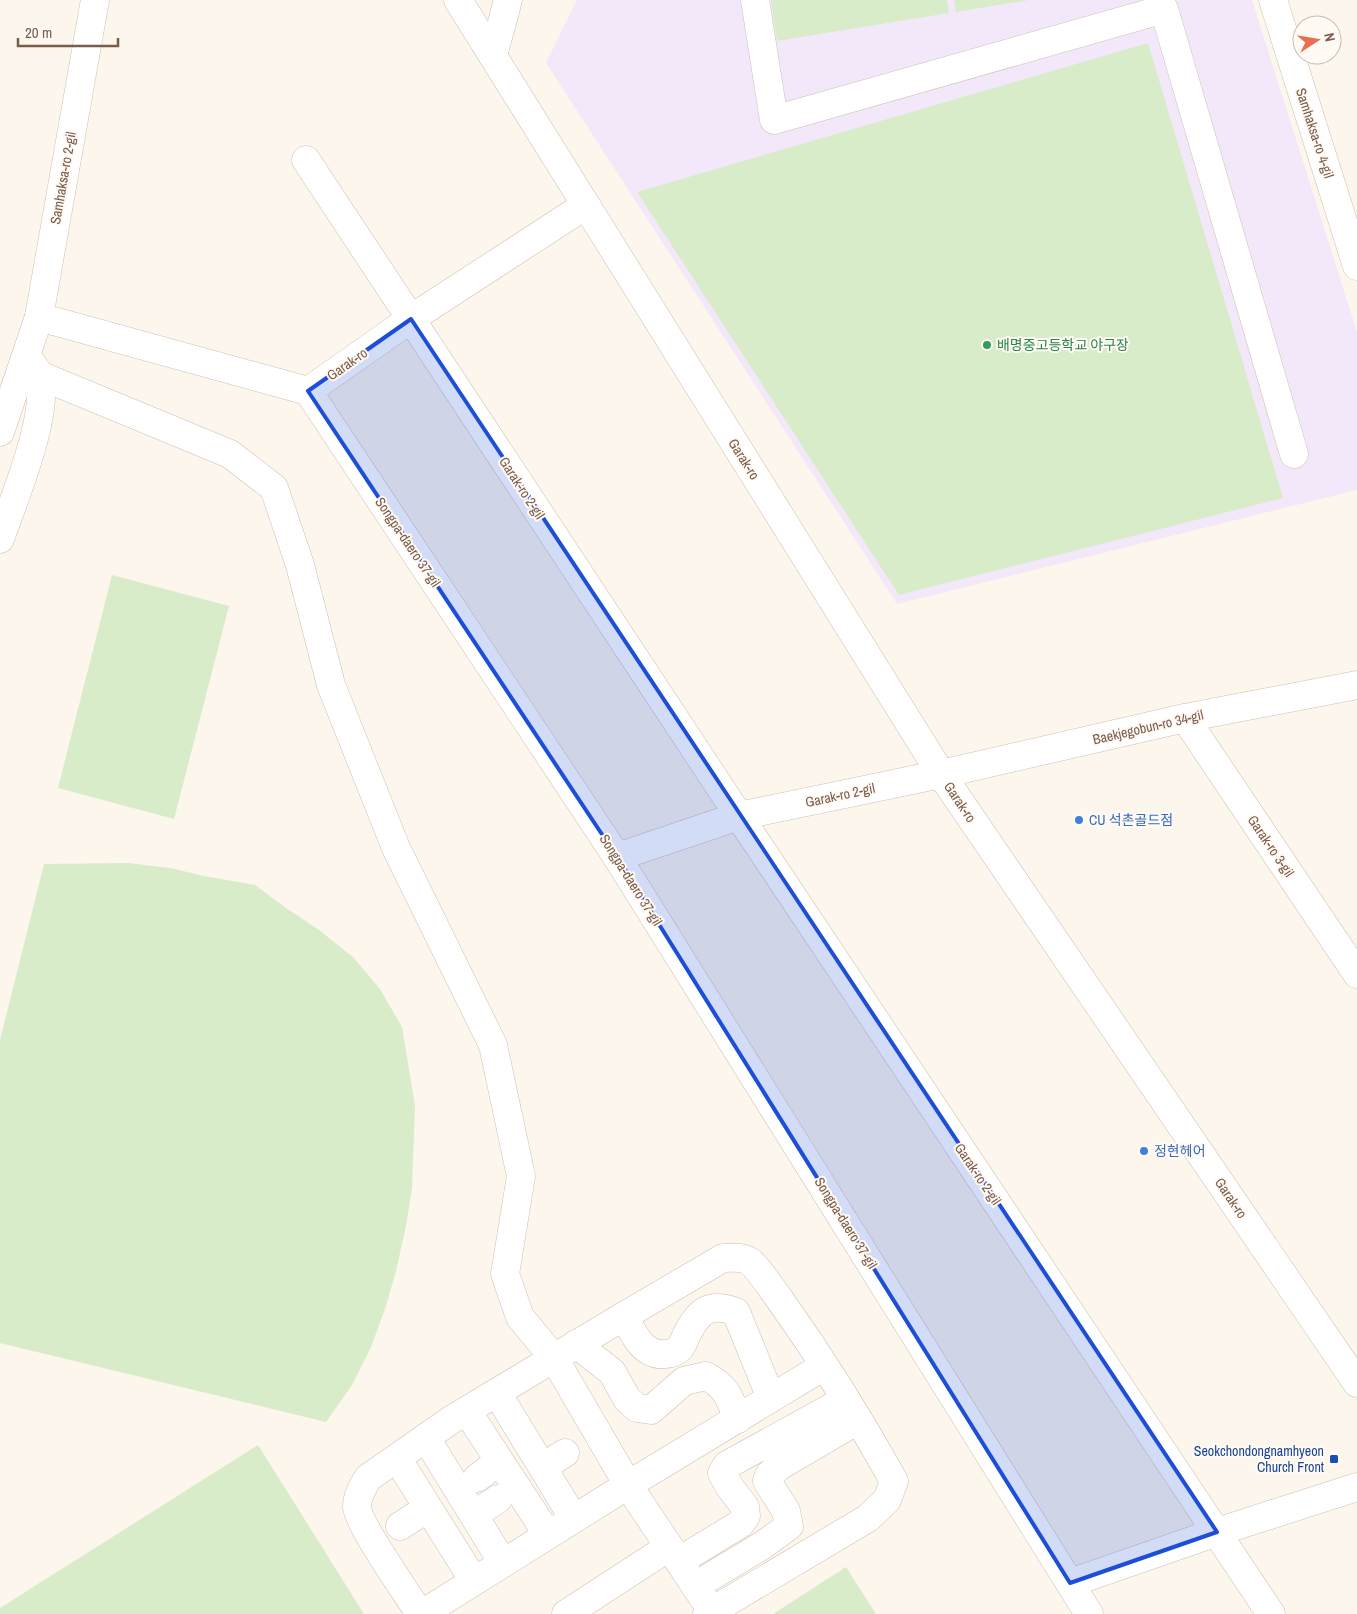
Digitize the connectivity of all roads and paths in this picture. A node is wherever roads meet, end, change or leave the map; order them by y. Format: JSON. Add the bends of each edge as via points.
{"nodes":[{"id":1,"x":95,"y":0,"type":"edge"},
{"id":2,"x":458,"y":0,"type":"edge"},
{"id":3,"x":508,"y":0,"type":"edge"},
{"id":4,"x":755,"y":0,"type":"edge"},
{"id":5,"x":1272,"y":0,"type":"edge"},
{"id":6,"x":493,"y":56,"type":"junction"},
{"id":7,"x":306,"y":160,"type":"dead end"},
{"id":8,"x":586,"y":205,"type":"junction"},
{"id":9,"x":1357,"y":266,"type":"edge"},
{"id":10,"x":39,"y":317,"type":"junction"},
{"id":11,"x":411,"y":319,"type":"junction"},
{"id":12,"x":32,"y":365,"type":"junction"},
{"id":13,"x":308,"y":391,"type":"junction"},
{"id":14,"x":0,"y":432,"type":"edge"},
{"id":15,"x":1294,"y":454,"type":"dead end"},
{"id":16,"x":0,"y":539,"type":"edge"},
{"id":17,"x":1357,"y":685,"type":"edge"},
{"id":18,"x":1185,"y":718,"type":"junction"},
{"id":19,"x":941,"y":774,"type":"junction"},
{"id":20,"x":739,"y":816,"type":"junction"},
{"id":21,"x":617,"y":856,"type":"junction"},
{"id":22,"x":1357,"y":974,"type":"edge"},
{"id":23,"x":624,"y":1316,"type":"junction"},
{"id":24,"x":565,"y":1351,"type":"junction"},
{"id":25,"x":824,"y":1366,"type":"junction"},
{"id":26,"x":1357,"y":1382,"type":"edge"},
{"id":27,"x":497,"y":1393,"type":"junction"},
{"id":28,"x":771,"y":1398,"type":"junction"},
{"id":29,"x":852,"y":1410,"type":"junction"},
{"id":30,"x":467,"y":1411,"type":"junction"},
{"id":31,"x":738,"y":1418,"type":"junction"},
{"id":32,"x":426,"y":1438,"type":"junction"},
{"id":33,"x":397,"y":1458,"type":"junction"},
{"id":34,"x":499,"y":1462,"type":"junction"},
{"id":35,"x":477,"y":1478,"type":"dead end"},
{"id":36,"x":628,"y":1485,"type":"junction"},
{"id":37,"x":1357,"y":1486,"type":"edge"},
{"id":38,"x":498,"y":1499,"type":"dead end"},
{"id":39,"x":428,"y":1508,"type":"junction"},
{"id":40,"x":474,"y":1515,"type":"junction"},
{"id":41,"x":574,"y":1519,"type":"junction"},
{"id":42,"x":400,"y":1526,"type":"dead end"},
{"id":43,"x":1217,"y":1532,"type":"junction"},
{"id":44,"x":548,"y":1535,"type":"junction"},
{"id":45,"x":674,"y":1554,"type":"junction"},
{"id":46,"x":503,"y":1563,"type":"junction"},
{"id":47,"x":474,"y":1581,"type":"junction"},
{"id":48,"x":1070,"y":1583,"type":"junction"},
{"id":49,"x":695,"y":1586,"type":"junction"},
{"id":50,"x":709,"y":1612,"type":"edge"},
{"id":51,"x":421,"y":1614,"type":"edge"},
{"id":52,"x":566,"y":1614,"type":"edge"},
{"id":53,"x":1089,"y":1614,"type":"edge"},
{"id":54,"x":1271,"y":1614,"type":"edge"}],
"edges":[{"from":1,"to":10,"type":"street","name":"Samhaksa-ro 2-gil"},
{"from":2,"to":6,"type":"street","name":"Garak-ro"},
{"from":3,"to":6,"type":"street"},
{"from":4,"to":15,"type":"street","via":[[774,120],[1164,9]]},
{"from":5,"to":9,"type":"street","name":"Samhaksa-ro 4-gil"},
{"from":6,"to":8,"type":"street","name":"Garak-ro"},
{"from":7,"to":11,"type":"street","name":"Garak-ro 2-gil"},
{"from":8,"to":11,"type":"street","name":"Garak-ro"},
{"from":8,"to":19,"type":"street","name":"Garak-ro"},
{"from":10,"to":12,"type":"street","name":"Samhaksa-ro 2-gil"},
{"from":10,"to":13,"type":"street"},
{"from":11,"to":13,"type":"street","name":"Garak-ro"},
{"from":11,"to":20,"type":"street","name":"Garak-ro 2-gil"},
{"from":12,"to":14,"type":"street","name":"Samhaksa-ro 2-gil"},
{"from":12,"to":16,"type":"street","name":"Samhaksa-ro 2-gil","via":[[41,398],[36,434]]},
{"from":12,"to":24,"type":"street","via":[[230,454],[274,488],[300,564],[331,685],[396,848],[494,1045],[521,1176],[504,1274],[520,1317]]},
{"from":13,"to":21,"type":"street","name":"Songpa-daero 37-gil"},
{"from":17,"to":18,"type":"street","name":"Baekjegobun-ro 34-gil"},
{"from":18,"to":19,"type":"street","name":"Baekjegobun-ro 34-gil"},
{"from":18,"to":22,"type":"street","name":"Garak-ro 3-gil"},
{"from":19,"to":20,"type":"street","name":"Garak-ro 2-gil"},
{"from":19,"to":26,"type":"street","name":"Garak-ro"},
{"from":20,"to":21,"type":"street","name":"Garak-ro 2-gil"},
{"from":20,"to":43,"type":"street","name":"Garak-ro 2-gil"},
{"from":21,"to":48,"type":"street","name":"Songpa-daero 37-gil"},
{"from":23,"to":24,"type":"street"},
{"from":23,"to":25,"type":"street","via":[[723,1258],[739,1257],[750,1261],[763,1276]]},
{"from":23,"to":28,"type":"street","via":[[646,1350],[658,1355],[670,1354],[680,1347],[696,1317],[707,1309],[723,1307],[736,1312]]},
{"from":24,"to":27,"type":"street"},
{"from":24,"to":31,"type":"street","via":[[612,1372],[627,1399],[637,1408],[651,1410],[684,1382],[706,1376],[727,1392]]},
{"from":24,"to":36,"type":"street"},
{"from":25,"to":28,"type":"street"},
{"from":25,"to":29,"type":"street"},
{"from":27,"to":30,"type":"street"},
{"from":27,"to":41,"type":"street","via":[[554,1460]]},
{"from":28,"to":31,"type":"street"},
{"from":29,"to":45,"type":"street","via":[[727,1465],[722,1473],[745,1507],[746,1516],[740,1524]]},
{"from":29,"to":49,"type":"street","via":[[769,1475],[767,1481],[786,1511],[789,1526]]},
{"from":29,"to":50,"type":"street","via":[[894,1481],[887,1500],[868,1518]]},
{"from":30,"to":32,"type":"street"},
{"from":30,"to":34,"type":"street"},
{"from":31,"to":36,"type":"street"},
{"from":32,"to":33,"type":"street"},
{"from":32,"to":40,"type":"street"},
{"from":33,"to":39,"type":"street"},
{"from":33,"to":51,"type":"street","via":[[368,1478],[357,1508],[366,1528]]},
{"from":34,"to":35,"type":"street"},
{"from":34,"to":44,"type":"street"},
{"from":36,"to":41,"type":"street"},
{"from":36,"to":45,"type":"street"},
{"from":37,"to":43,"type":"street"},
{"from":38,"to":40,"type":"street"},
{"from":39,"to":42,"type":"street"},
{"from":39,"to":47,"type":"street"},
{"from":40,"to":46,"type":"street"},
{"from":41,"to":44,"type":"street"},
{"from":43,"to":48,"type":"street"},
{"from":43,"to":54,"type":"street","name":"Garak-ro 2-gil"},
{"from":44,"to":46,"type":"street"},
{"from":45,"to":49,"type":"street"},
{"from":45,"to":52,"type":"street"},
{"from":46,"to":47,"type":"street"},
{"from":47,"to":51,"type":"street"},
{"from":48,"to":53,"type":"street","name":"Songpa-daero 37-gil"},
{"from":49,"to":50,"type":"street"}]}
